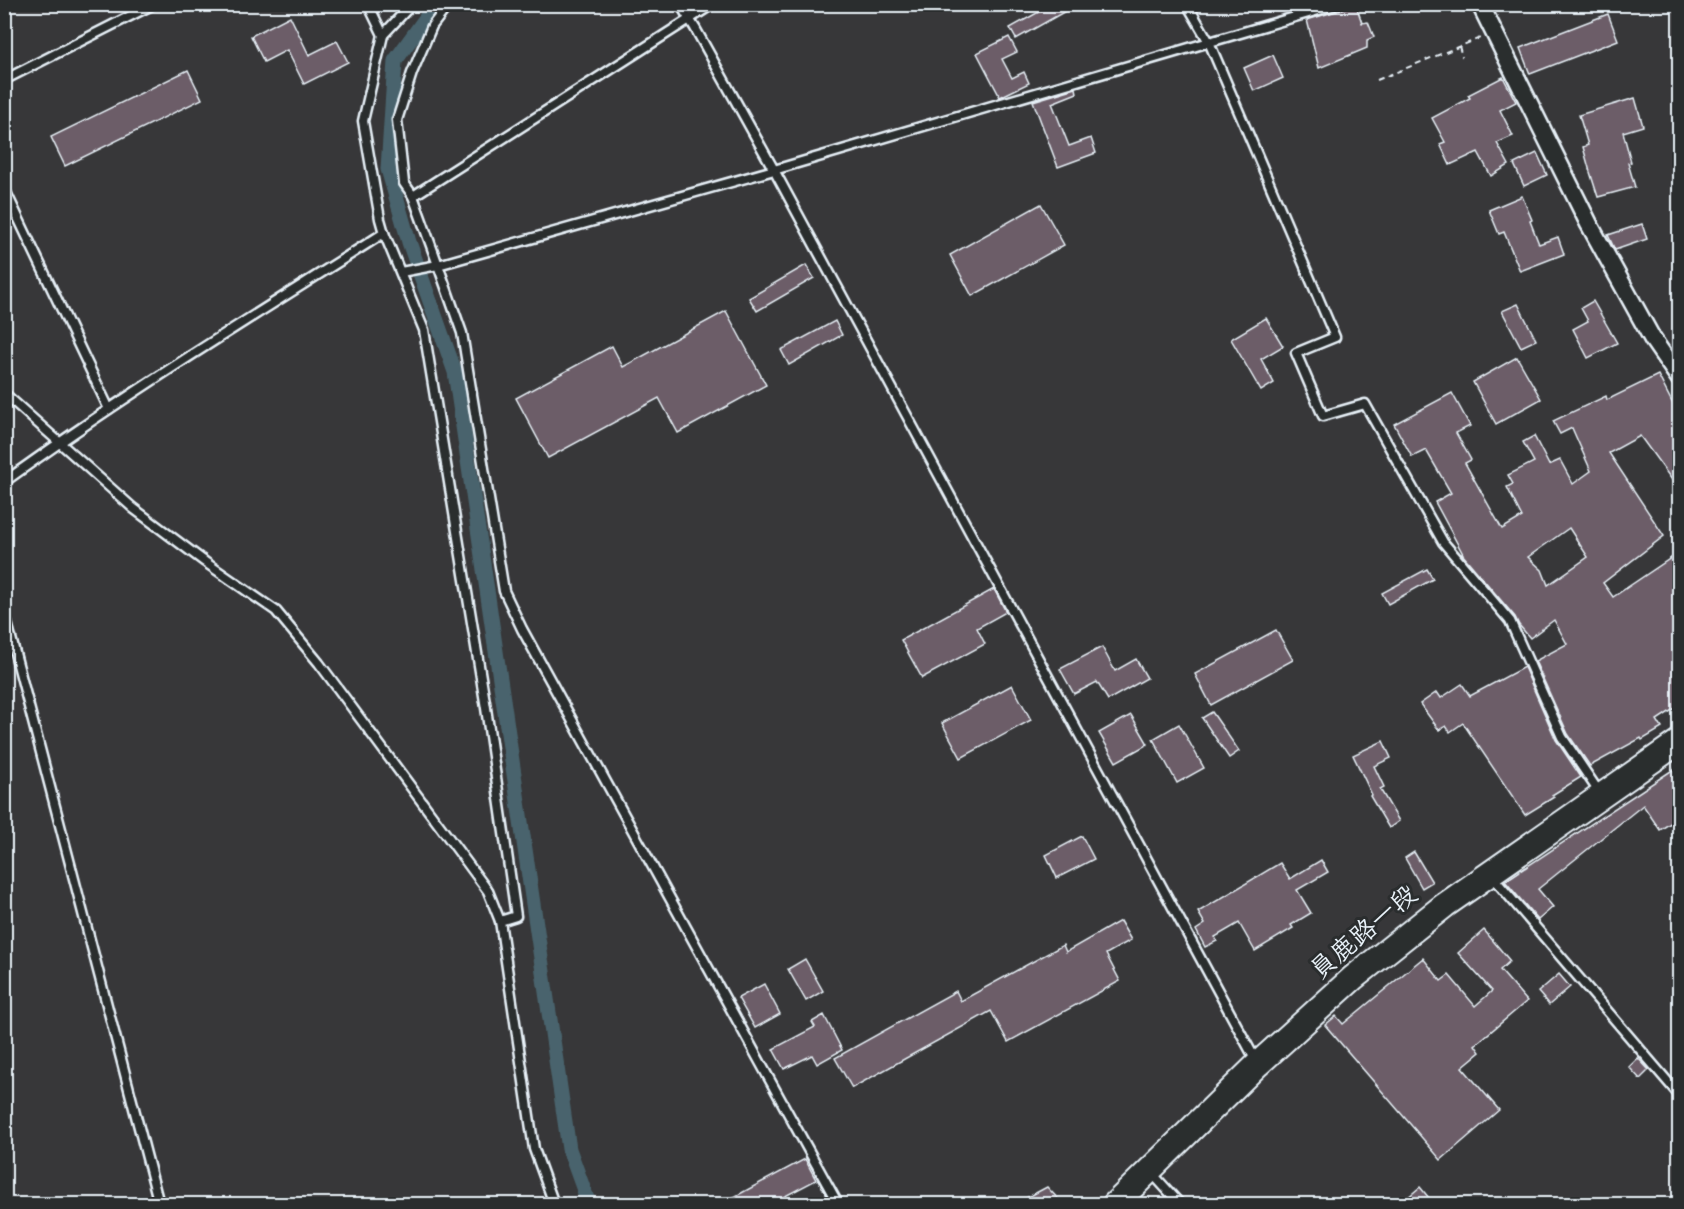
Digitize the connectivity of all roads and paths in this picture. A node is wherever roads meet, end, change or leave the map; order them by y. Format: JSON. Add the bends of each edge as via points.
{"nodes":[{"id":1,"x":154,"y":4,"type":"edge"},
{"id":2,"x":368,"y":4,"type":"edge"},
{"id":3,"x":412,"y":4,"type":"edge"},
{"id":4,"x":449,"y":4,"type":"edge"},
{"id":5,"x":680,"y":4,"type":"edge"},
{"id":6,"x":713,"y":4,"type":"edge"},
{"id":7,"x":1187,"y":4,"type":"edge"},
{"id":8,"x":1339,"y":4,"type":"edge"},
{"id":9,"x":1480,"y":4,"type":"edge"},
{"id":10,"x":690,"y":20,"type":"junction"},
{"id":11,"x":1493,"y":32,"type":"junction"},
{"id":12,"x":383,"y":35,"type":"junction"},
{"id":13,"x":1209,"y":42,"type":"junction"},
{"id":14,"x":1459,"y":46,"type":"junction"},
{"id":15,"x":1462,"y":57,"type":"dead end"},
{"id":16,"x":4,"y":80,"type":"edge"},
{"id":17,"x":1377,"y":80,"type":"dead end"},
{"id":18,"x":774,"y":170,"type":"junction"},
{"id":19,"x":4,"y":188,"type":"edge"},
{"id":20,"x":413,"y":196,"type":"junction"},
{"id":21,"x":384,"y":233,"type":"junction"},
{"id":22,"x":438,"y":265,"type":"junction"},
{"id":23,"x":401,"y":272,"type":"junction"},
{"id":24,"x":1678,"y":374,"type":"edge"},
{"id":25,"x":4,"y":393,"type":"edge"},
{"id":26,"x":109,"y":409,"type":"junction"},
{"id":27,"x":60,"y":442,"type":"junction"},
{"id":28,"x":4,"y":482,"type":"edge"},
{"id":29,"x":4,"y":611,"type":"edge"},
{"id":30,"x":1680,"y":741,"type":"edge"},
{"id":31,"x":1601,"y":796,"type":"junction"},
{"id":32,"x":1489,"y":874,"type":"junction"},
{"id":33,"x":500,"y":921,"type":"junction"},
{"id":34,"x":1258,"y":1064,"type":"junction"},
{"id":35,"x":1680,"y":1096,"type":"edge"},
{"id":36,"x":1150,"y":1170,"type":"junction"},
{"id":37,"x":159,"y":1204,"type":"edge"},
{"id":38,"x":554,"y":1204,"type":"edge"},
{"id":39,"x":838,"y":1204,"type":"edge"},
{"id":40,"x":1115,"y":1204,"type":"edge"},
{"id":41,"x":1180,"y":1204,"type":"edge"}],
"edges":[{"from":1,"to":16,"type":"lane"},
{"from":2,"to":12,"type":"lane"},
{"from":3,"to":12,"type":"lane"},
{"from":4,"to":20,"type":"lane","via":[[432,26],[397,120],[404,183]]},
{"from":5,"to":10,"type":"lane"},
{"from":6,"to":10,"type":"lane"},
{"from":7,"to":13,"type":"lane"},
{"from":8,"to":13,"type":"lane"},
{"from":9,"to":11,"type":"street"},
{"from":10,"to":18,"type":"lane"},
{"from":10,"to":20,"type":"lane"},
{"from":11,"to":14,"type":"path"},
{"from":11,"to":24,"type":"street","via":[[1589,224],[1653,340]]},
{"from":12,"to":21,"type":"lane","via":[[363,121]]},
{"from":13,"to":18,"type":"lane"},
{"from":13,"to":31,"type":"lane","via":[[1335,337],[1296,353],[1323,416],[1365,404],[1443,542],[1510,621],[1562,737]]},
{"from":14,"to":15,"type":"path"},
{"from":14,"to":17,"type":"path"},
{"from":18,"to":22,"type":"lane"},
{"from":18,"to":34,"type":"lane"},
{"from":19,"to":26,"type":"lane"},
{"from":20,"to":22,"type":"lane"},
{"from":21,"to":23,"type":"lane"},
{"from":21,"to":26,"type":"lane"},
{"from":22,"to":23,"type":"lane"},
{"from":22,"to":39,"type":"lane","via":[[462,333],[504,591]]},
{"from":23,"to":33,"type":"lane","via":[[424,330],[486,708],[516,916]]},
{"from":25,"to":27,"type":"lane"},
{"from":26,"to":27,"type":"lane"},
{"from":27,"to":28,"type":"lane"},
{"from":27,"to":33,"type":"lane","via":[[133,508],[276,611],[320,663],[488,891]]},
{"from":29,"to":37,"type":"lane"},
{"from":30,"to":31,"type":"main road","name":"員鹿路一段"},
{"from":31,"to":32,"type":"main road","name":"員鹿路一段"},
{"from":32,"to":34,"type":"main road","name":"員鹿路一段","via":[[1353,978]]},
{"from":32,"to":35,"type":"lane"},
{"from":33,"to":38,"type":"lane","via":[[534,1149]]},
{"from":34,"to":36,"type":"main road","name":"員鹿路一段"},
{"from":36,"to":40,"type":"main road","name":"員鹿路一段"},
{"from":36,"to":41,"type":"lane"}]}
